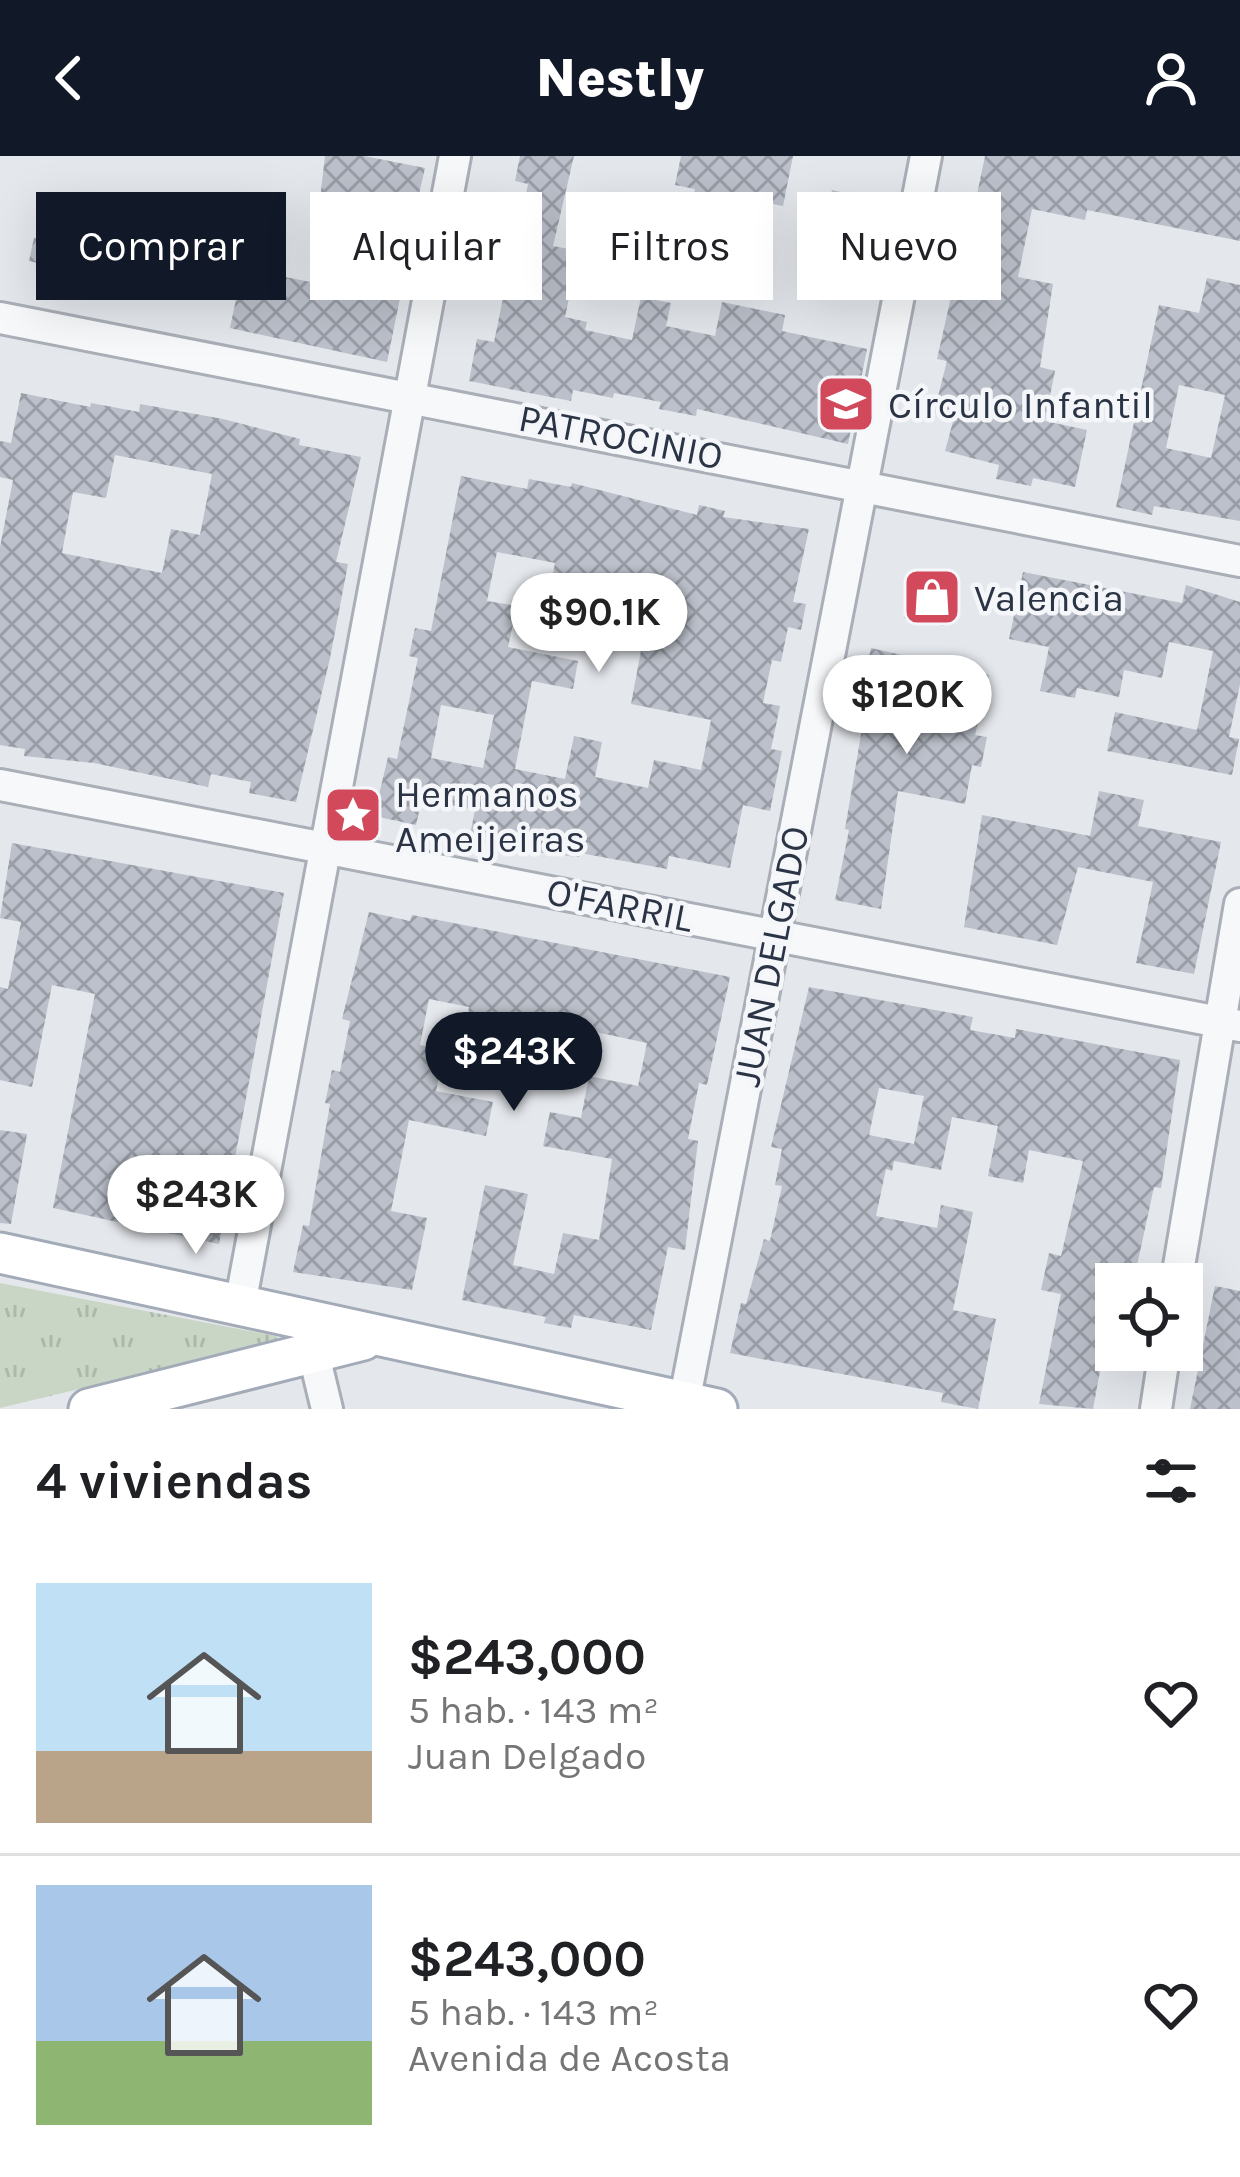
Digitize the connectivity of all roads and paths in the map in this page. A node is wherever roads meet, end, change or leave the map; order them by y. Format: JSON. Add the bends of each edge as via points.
{"nodes":[{"id":1,"x":455,"y":156,"type":"edge"},
{"id":2,"x":926,"y":156,"type":"edge"},
{"id":3,"x":0,"y":318,"type":"edge"},
{"id":4,"x":410,"y":395,"type":"junction"},
{"id":5,"x":862,"y":483,"type":"junction"},
{"id":6,"x":1240,"y":560,"type":"edge"},
{"id":7,"x":0,"y":785,"type":"edge"},
{"id":8,"x":324,"y":847,"type":"junction"},
{"id":9,"x":1240,"y":904,"type":"edge"},
{"id":10,"x":774,"y":933,"type":"junction"},
{"id":11,"x":1229,"y":1023,"type":"edge"},
{"id":12,"x":0,"y":1253,"type":"edge"},
{"id":13,"x":1180,"y":1263,"type":"edge"},
{"id":14,"x":240,"y":1305,"type":"junction"},
{"id":15,"x":377,"y":1337,"type":"junction"},
{"id":16,"x":313,"y":1351,"type":"junction"},
{"id":17,"x":1162,"y":1371,"type":"edge"},
{"id":18,"x":700,"y":1406,"type":"edge"},
{"id":19,"x":88,"y":1409,"type":"edge"},
{"id":20,"x":327,"y":1409,"type":"edge"},
{"id":21,"x":1156,"y":1409,"type":"edge"}],
"edges":[{"from":1,"to":4,"type":"street"},
{"from":2,"to":5,"type":"street","name":"JUAN DELGADO"},
{"from":3,"to":4,"type":"street","name":"PATROCINIO"},
{"from":4,"to":5,"type":"street","name":"PATROCINIO"},
{"from":4,"to":8,"type":"street"},
{"from":5,"to":6,"type":"street","name":"PATROCINIO"},
{"from":5,"to":10,"type":"street","name":"JUAN DELGADO"},
{"from":7,"to":8,"type":"street","name":"O'FARRIL"},
{"from":8,"to":10,"type":"street","name":"O'FARRIL"},
{"from":8,"to":14,"type":"street"},
{"from":9,"to":11,"type":"street"},
{"from":10,"to":11,"type":"street","name":"O'FARRIL"},
{"from":10,"to":18,"type":"street","name":"JUAN DELGADO"},
{"from":11,"to":13,"type":"street"},
{"from":12,"to":14,"type":"main road"},
{"from":14,"to":15,"type":"main road"},
{"from":15,"to":16,"type":"main road"},
{"from":15,"to":18,"type":"main road"},
{"from":16,"to":19,"type":"main road"},
{"from":16,"to":20,"type":"street"},
{"from":17,"to":21,"type":"street"}]}
